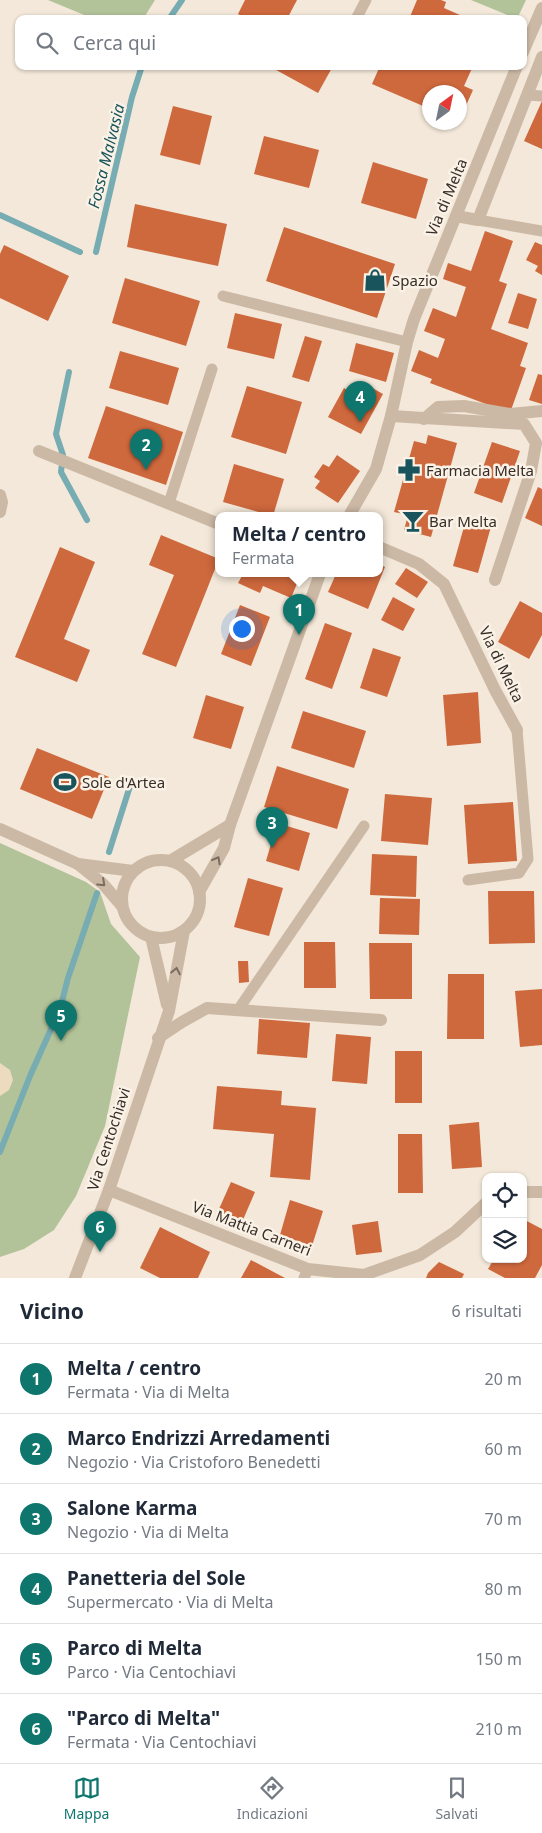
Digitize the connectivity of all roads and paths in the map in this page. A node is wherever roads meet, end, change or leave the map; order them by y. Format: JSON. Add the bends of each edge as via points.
{"nodes":[{"id":1,"x":366,"y":0,"type":"edge"},
{"id":2,"x":542,"y":8,"type":"edge"},
{"id":3,"x":358,"y":15,"type":"edge"},
{"id":4,"x":527,"y":43,"type":"edge"},
{"id":5,"x":542,"y":58,"type":"edge"},
{"id":6,"x":515,"y":70,"type":"edge"},
{"id":7,"x":527,"y":95,"type":"junction"},
{"id":8,"x":542,"y":96,"type":"edge"},
{"id":9,"x":456,"y":216,"type":"junction"},
{"id":10,"x":478,"y":220,"type":"junction"},
{"id":11,"x":542,"y":231,"type":"edge"},
{"id":12,"x":223,"y":296,"type":"dead end"},
{"id":13,"x":407,"y":342,"type":"junction"},
{"id":14,"x":212,"y":369,"type":"dead end"},
{"id":15,"x":542,"y":411,"type":"edge"},
{"id":16,"x":391,"y":416,"type":"junction"},
{"id":17,"x":424,"y":419,"type":"junction"},
{"id":18,"x":39,"y":451,"type":"dead end"},
{"id":19,"x":0,"y":495,"type":"edge"},
{"id":20,"x":169,"y":503,"type":"junction"},
{"id":21,"x":0,"y":512,"type":"edge"},
{"id":22,"x":351,"y":512,"type":"edge"},
{"id":23,"x":215,"y":522,"type":"edge"},
{"id":24,"x":383,"y":549,"type":"edge"},
{"id":25,"x":319,"y":577,"type":"edge"},
{"id":26,"x":495,"y":580,"type":"dead end"},
{"id":27,"x":517,"y":730,"type":"joint"},
{"id":28,"x":230,"y":825,"type":"junction"},
{"id":29,"x":364,"y":826,"type":"dead end"},
{"id":30,"x":0,"y":829,"type":"edge"},
{"id":31,"x":170,"y":861,"type":"junction"},
{"id":32,"x":78,"y":864,"type":"junction"},
{"id":33,"x":133,"y":871,"type":"junction"},
{"id":34,"x":468,"y":880,"type":"dead end"},
{"id":35,"x":199,"y":892,"type":"junction"},
{"id":36,"x":122,"y":906,"type":"junction"},
{"id":37,"x":184,"y":931,"type":"junction"},
{"id":38,"x":151,"y":937,"type":"junction"},
{"id":39,"x":238,"y":1010,"type":"junction"},
{"id":40,"x":169,"y":1011,"type":"junction"},
{"id":41,"x":381,"y":1020,"type":"dead end"},
{"id":42,"x":158,"y":1038,"type":"junction"},
{"id":43,"x":109,"y":1190,"type":"junction"},
{"id":44,"x":527,"y":1192,"type":"edge"},
{"id":45,"x":542,"y":1192,"type":"edge"},
{"id":46,"x":482,"y":1207,"type":"edge"},
{"id":47,"x":306,"y":1273,"type":"edge"},
{"id":48,"x":75,"y":1278,"type":"edge"}],
"edges":[{"from":1,"to":3,"type":"lane"},
{"from":2,"to":4,"type":"street"},
{"from":5,"to":7,"type":"street"},
{"from":6,"to":9,"type":"street","name":"Via di Melta"},
{"from":7,"to":8,"type":"lane"},
{"from":7,"to":10,"type":"street"},
{"from":9,"to":10,"type":"street"},
{"from":9,"to":13,"type":"street","name":"Via di Melta"},
{"from":10,"to":11,"type":"lane"},
{"from":12,"to":13,"type":"lane"},
{"from":13,"to":16,"type":"street","name":"Via di Melta"},
{"from":14,"to":20,"type":"lane"},
{"from":15,"to":17,"type":"street","via":[[510,414],[464,406],[438,407]]},
{"from":16,"to":17,"type":"street"},
{"from":16,"to":22,"type":"street","name":"Via di Melta","via":[[376,469]]},
{"from":17,"to":26,"type":"street","via":[[524,424],[536,443],[531,471]]},
{"from":18,"to":20,"type":"street"},
{"from":19,"to":21,"type":"street"},
{"from":20,"to":23,"type":"street"},
{"from":24,"to":27,"type":"street","name":"Via di Melta","via":[[419,564],[444,584]]},
{"from":25,"to":28,"type":"street"},
{"from":27,"to":34,"type":"lane","name":"Via di Melta","via":[[528,858],[520,873]]},
{"from":28,"to":31,"type":"street"},
{"from":35,"to":28,"type":"street","one_way":true,"via":[[224,848]]},
{"from":29,"to":39,"type":"lane"},
{"from":30,"to":32,"type":"street"},
{"from":31,"to":33,"type":"street","via":[[148,862]]},
{"from":31,"to":35,"type":"street","via":[[189,872]]},
{"from":32,"to":33,"type":"street"},
{"from":32,"to":36,"type":"street","one_way":true,"via":[[103,884]]},
{"from":33,"to":36,"type":"street","via":[[124,884]]},
{"from":35,"to":37,"type":"street","via":[[197,914]]},
{"from":36,"to":38,"type":"street","via":[[132,926]]},
{"from":37,"to":38,"type":"street","via":[[168,938]]},
{"from":40,"to":37,"type":"street","name":"Via Centochiavi","one_way":true},
{"from":38,"to":40,"type":"street"},
{"from":39,"to":41,"type":"street"},
{"from":39,"to":42,"type":"street","via":[[208,1008]]},
{"from":40,"to":42,"type":"street","name":"Via Centochiavi"},
{"from":42,"to":43,"type":"street","name":"Via Centochiavi"},
{"from":43,"to":47,"type":"street","name":"Via Mattia Carneri"},
{"from":43,"to":48,"type":"street","name":"Via Centochiavi"},
{"from":44,"to":45,"type":"street"},
{"from":46,"to":47,"type":"street","name":"Via Mattia Carneri","via":[[455,1232],[420,1255],[364,1275]]}]}
